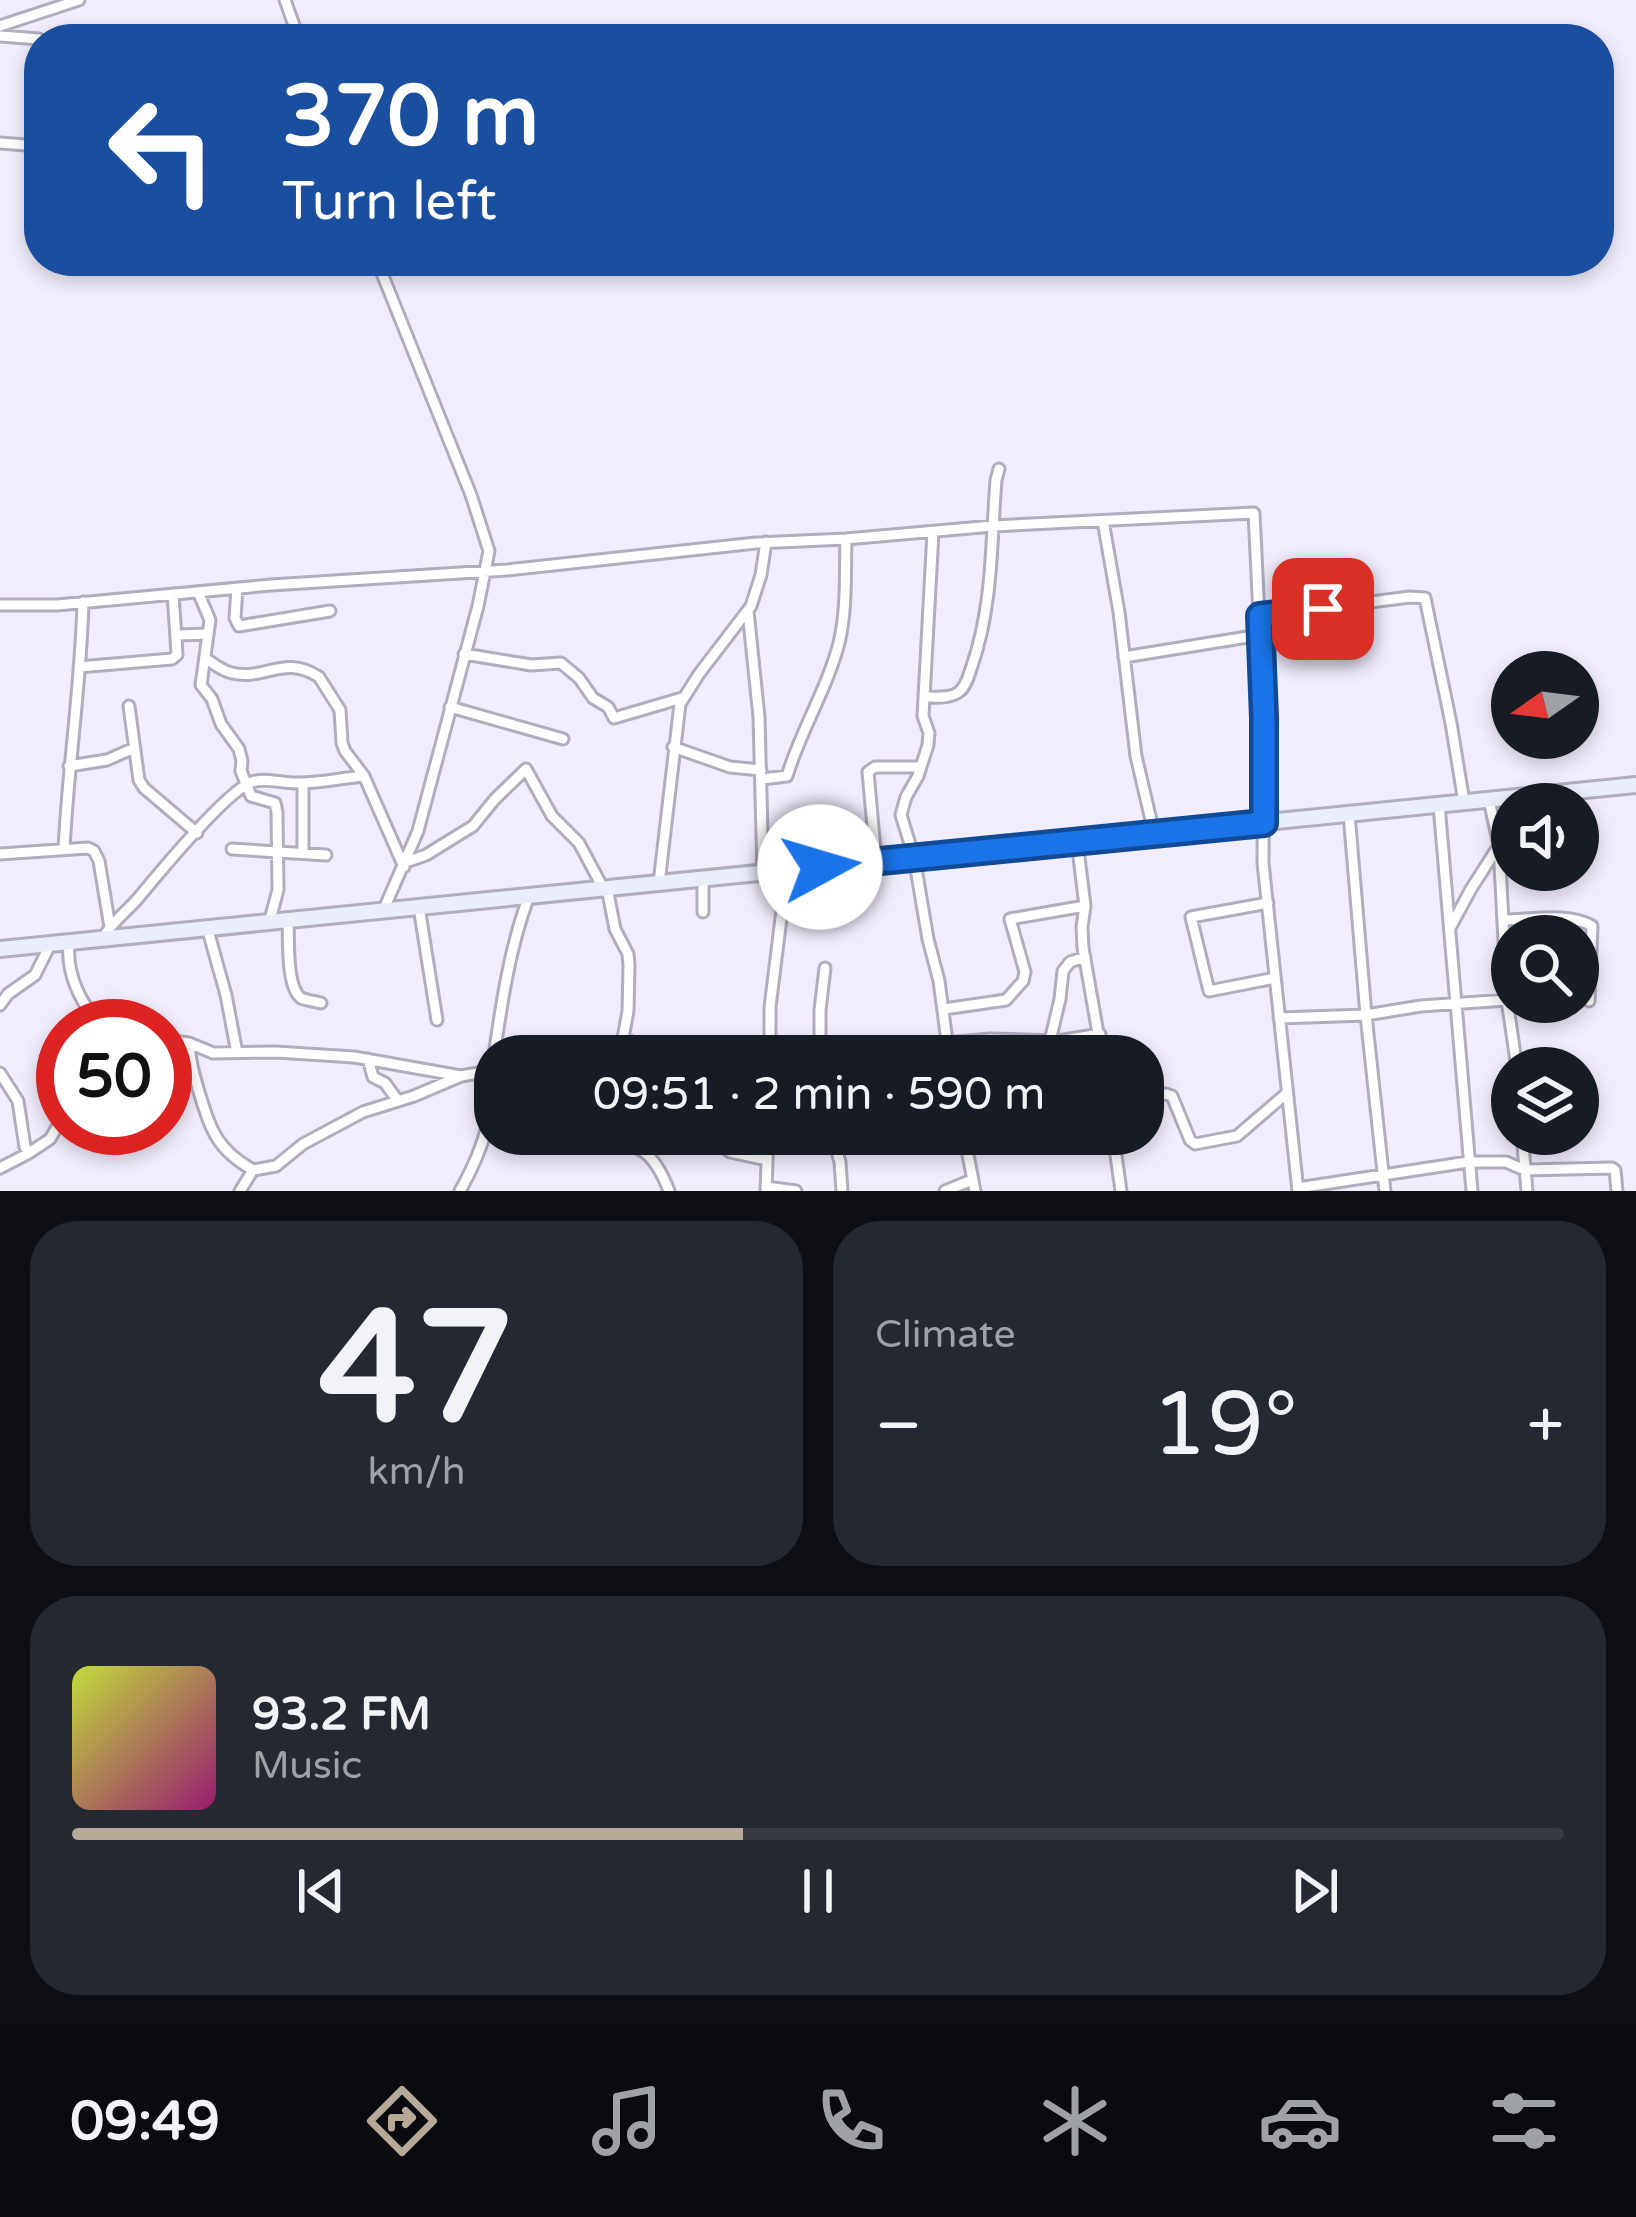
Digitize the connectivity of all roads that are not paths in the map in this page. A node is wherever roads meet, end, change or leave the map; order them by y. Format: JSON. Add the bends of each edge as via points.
{"nodes":[{"id":1,"x":79,"y":0,"type":"edge"},
{"id":2,"x":0,"y":26,"type":"edge"},
{"id":3,"x":383,"y":276,"type":"edge"},
{"id":4,"x":999,"y":469,"type":"dead end"},
{"id":5,"x":1103,"y":521,"type":"junction"},
{"id":6,"x":993,"y":526,"type":"junction"},
{"id":7,"x":933,"y":532,"type":"junction"},
{"id":8,"x":846,"y":539,"type":"junction"},
{"id":9,"x":766,"y":542,"type":"junction"},
{"id":10,"x":485,"y":571,"type":"junction"},
{"id":11,"x":237,"y":588,"type":"junction"},
{"id":12,"x":198,"y":592,"type":"junction"},
{"id":13,"x":173,"y":594,"type":"junction"},
{"id":14,"x":83,"y":602,"type":"junction"},
{"id":15,"x":0,"y":605,"type":"edge"},
{"id":16,"x":330,"y":611,"type":"dead end"},
{"id":17,"x":748,"y":611,"type":"junction"},
{"id":18,"x":1260,"y":616,"type":"junction"},
{"id":19,"x":208,"y":634,"type":"junction"},
{"id":20,"x":1260,"y":635,"type":"junction"},
{"id":21,"x":176,"y":638,"type":"junction"},
{"id":22,"x":464,"y":654,"type":"junction"},
{"id":23,"x":1124,"y":657,"type":"junction"},
{"id":24,"x":206,"y":658,"type":"junction"},
{"id":25,"x":79,"y":667,"type":"junction"},
{"id":26,"x":924,"y":697,"type":"junction"},
{"id":27,"x":682,"y":698,"type":"junction"},
{"id":28,"x":129,"y":706,"type":"dead end"},
{"id":29,"x":450,"y":707,"type":"junction"},
{"id":30,"x":563,"y":740,"type":"dead end"},
{"id":31,"x":673,"y":747,"type":"junction"},
{"id":32,"x":134,"y":748,"type":"junction"},
{"id":33,"x":69,"y":766,"type":"junction"},
{"id":34,"x":921,"y":767,"type":"junction"},
{"id":35,"x":762,"y":774,"type":"junction"},
{"id":36,"x":364,"y":776,"type":"junction"},
{"id":37,"x":303,"y":784,"type":"junction"},
{"id":38,"x":246,"y":785,"type":"junction"},
{"id":39,"x":1636,"y":785,"type":"edge"},
{"id":40,"x":1599,"y":790,"type":"edge"},
{"id":41,"x":1489,"y":800,"type":"joint"},
{"id":42,"x":1464,"y":802,"type":"junction"},
{"id":43,"x":1439,"y":805,"type":"junction"},
{"id":44,"x":1491,"y":809,"type":"edge"},
{"id":45,"x":1349,"y":814,"type":"junction"},
{"id":46,"x":1264,"y":823,"type":"junction"},
{"id":47,"x":196,"y":832,"type":"junction"},
{"id":48,"x":1154,"y":833,"type":"junction"},
{"id":49,"x":1077,"y":841,"type":"junction"},
{"id":50,"x":64,"y":849,"type":"junction"},
{"id":51,"x":232,"y":849,"type":"dead end"},
{"id":52,"x":277,"y":851,"type":"junction"},
{"id":53,"x":303,"y":853,"type":"junction"},
{"id":54,"x":0,"y":854,"type":"edge"},
{"id":55,"x":326,"y":855,"type":"dead end"},
{"id":56,"x":914,"y":857,"type":"junction"},
{"id":57,"x":1491,"y":859,"type":"edge"},
{"id":58,"x":876,"y":861,"type":"junction"},
{"id":59,"x":405,"y":865,"type":"junction"},
{"id":60,"x":787,"y":870,"type":"junction"},
{"id":61,"x":763,"y":873,"type":"junction"},
{"id":62,"x":703,"y":878,"type":"junction"},
{"id":63,"x":658,"y":883,"type":"junction"},
{"id":64,"x":605,"y":888,"type":"junction"},
{"id":65,"x":529,"y":896,"type":"junction"},
{"id":66,"x":1268,"y":903,"type":"junction"},
{"id":67,"x":1085,"y":906,"type":"junction"},
{"id":68,"x":418,"y":908,"type":"junction"},
{"id":69,"x":383,"y":911,"type":"junction"},
{"id":70,"x":703,"y":912,"type":"dead end"},
{"id":71,"x":288,"y":921,"type":"junction"},
{"id":72,"x":269,"y":923,"type":"junction"},
{"id":73,"x":206,"y":928,"type":"junction"},
{"id":74,"x":1449,"y":930,"type":"junction"},
{"id":75,"x":106,"y":932,"type":"junction"},
{"id":76,"x":69,"y":942,"type":"junction"},
{"id":77,"x":51,"y":944,"type":"junction"},
{"id":78,"x":0,"y":950,"type":"edge"},
{"id":79,"x":1084,"y":957,"type":"junction"},
{"id":80,"x":825,"y":968,"type":"dead end"},
{"id":81,"x":1275,"y":978,"type":"junction"},
{"id":82,"x":83,"y":999,"type":"edge"},
{"id":83,"x":1491,"y":1001,"type":"edge"},
{"id":84,"x":320,"y":1003,"type":"dead end"},
{"id":85,"x":1454,"y":1003,"type":"junction"},
{"id":86,"x":0,"y":1005,"type":"edge"},
{"id":87,"x":944,"y":1009,"type":"junction"},
{"id":88,"x":1366,"y":1015,"type":"junction"},
{"id":89,"x":1279,"y":1018,"type":"junction"},
{"id":90,"x":437,"y":1020,"type":"dead end"},
{"id":91,"x":1100,"y":1034,"type":"joint"},
{"id":92,"x":499,"y":1035,"type":"edge"},
{"id":93,"x":622,"y":1035,"type":"edge"},
{"id":94,"x":770,"y":1035,"type":"edge"},
{"id":95,"x":820,"y":1035,"type":"edge"},
{"id":96,"x":946,"y":1035,"type":"edge"},
{"id":97,"x":1052,"y":1035,"type":"edge"},
{"id":98,"x":1093,"y":1035,"type":"edge"},
{"id":99,"x":192,"y":1044,"type":"edge"},
{"id":100,"x":237,"y":1053,"type":"junction"},
{"id":101,"x":368,"y":1059,"type":"junction"},
{"id":102,"x":0,"y":1072,"type":"edge"},
{"id":103,"x":192,"y":1073,"type":"edge"},
{"id":104,"x":474,"y":1074,"type":"edge"},
{"id":105,"x":461,"y":1076,"type":"junction"},
{"id":106,"x":1286,"y":1093,"type":"junction"},
{"id":107,"x":1164,"y":1094,"type":"edge"},
{"id":108,"x":398,"y":1101,"type":"junction"},
{"id":109,"x":36,"y":1148,"type":"edge"},
{"id":110,"x":29,"y":1153,"type":"junction"},
{"id":111,"x":477,"y":1155,"type":"edge"},
{"id":112,"x":650,"y":1155,"type":"edge"},
{"id":113,"x":744,"y":1155,"type":"edge"},
{"id":114,"x":767,"y":1155,"type":"edge"},
{"id":115,"x":838,"y":1155,"type":"edge"},
{"id":116,"x":968,"y":1155,"type":"edge"},
{"id":117,"x":1116,"y":1155,"type":"edge"},
{"id":118,"x":1516,"y":1155,"type":"edge"},
{"id":119,"x":1524,"y":1155,"type":"edge"},
{"id":120,"x":767,"y":1160,"type":"junction"},
{"id":121,"x":1468,"y":1162,"type":"junction"},
{"id":122,"x":1506,"y":1162,"type":"junction"},
{"id":123,"x":0,"y":1168,"type":"edge"},
{"id":124,"x":253,"y":1170,"type":"junction"},
{"id":125,"x":1525,"y":1170,"type":"junction"},
{"id":126,"x":1384,"y":1176,"type":"junction"},
{"id":127,"x":973,"y":1186,"type":"edge"},
{"id":128,"x":766,"y":1189,"type":"edge"},
{"id":129,"x":1121,"y":1189,"type":"edge"},
{"id":130,"x":1298,"y":1189,"type":"edge"},
{"id":131,"x":240,"y":1191,"type":"edge"},
{"id":132,"x":460,"y":1191,"type":"edge"},
{"id":133,"x":669,"y":1191,"type":"edge"},
{"id":134,"x":796,"y":1191,"type":"edge"},
{"id":135,"x":829,"y":1191,"type":"edge"},
{"id":136,"x":842,"y":1191,"type":"edge"},
{"id":137,"x":945,"y":1191,"type":"edge"},
{"id":138,"x":1107,"y":1191,"type":"edge"},
{"id":139,"x":1385,"y":1191,"type":"edge"},
{"id":140,"x":1472,"y":1191,"type":"edge"},
{"id":141,"x":1527,"y":1191,"type":"edge"},
{"id":142,"x":1617,"y":1191,"type":"edge"}],
"edges":[{"from":1,"to":2,"type":"street"},
{"from":3,"to":10,"type":"street","via":[[488,543]]},
{"from":4,"to":6,"type":"street"},
{"from":5,"to":6,"type":"street"},
{"from":5,"to":18,"type":"street","via":[[1254,513]]},
{"from":5,"to":23,"type":"street"},
{"from":6,"to":7,"type":"street"},
{"from":6,"to":26,"type":"street","via":[[989,595],[967,680],[956,694]]},
{"from":7,"to":8,"type":"street"},
{"from":7,"to":26,"type":"street"},
{"from":8,"to":9,"type":"street"},
{"from":8,"to":35,"type":"street","via":[[834,661],[787,776]]},
{"from":9,"to":10,"type":"street"},
{"from":9,"to":17,"type":"street"},
{"from":10,"to":11,"type":"street"},
{"from":10,"to":22,"type":"street"},
{"from":11,"to":12,"type":"street"},
{"from":11,"to":16,"type":"street","via":[[238,626]]},
{"from":12,"to":13,"type":"street"},
{"from":12,"to":19,"type":"street"},
{"from":13,"to":14,"type":"street"},
{"from":13,"to":21,"type":"street"},
{"from":14,"to":15,"type":"street"},
{"from":14,"to":25,"type":"street"},
{"from":17,"to":27,"type":"street"},
{"from":17,"to":35,"type":"street"},
{"from":18,"to":20,"type":"street"},
{"from":18,"to":42,"type":"street","via":[[1425,598]]},
{"from":19,"to":21,"type":"street"},
{"from":19,"to":24,"type":"street"},
{"from":20,"to":23,"type":"street"},
{"from":20,"to":46,"type":"street"},
{"from":21,"to":25,"type":"street","via":[[172,659]]},
{"from":22,"to":27,"type":"street","via":[[561,663],[614,718]]},
{"from":22,"to":29,"type":"street"},
{"from":23,"to":48,"type":"street"},
{"from":24,"to":36,"type":"street","via":[[235,674],[291,666],[315,673],[340,710],[345,752]]},
{"from":24,"to":38,"type":"street","via":[[201,685],[242,754]]},
{"from":25,"to":33,"type":"street"},
{"from":26,"to":34,"type":"street","via":[[929,733]]},
{"from":27,"to":31,"type":"street"},
{"from":28,"to":32,"type":"street"},
{"from":29,"to":30,"type":"street"},
{"from":29,"to":59,"type":"street"},
{"from":31,"to":35,"type":"street"},
{"from":31,"to":63,"type":"street"},
{"from":32,"to":33,"type":"street"},
{"from":32,"to":47,"type":"street","via":[[144,788]]},
{"from":33,"to":50,"type":"street"},
{"from":34,"to":56,"type":"street","via":[[901,810]]},
{"from":34,"to":58,"type":"street","via":[[868,772]]},
{"from":35,"to":61,"type":"street"},
{"from":36,"to":37,"type":"street"},
{"from":36,"to":59,"type":"street"},
{"from":37,"to":38,"type":"street"},
{"from":37,"to":53,"type":"street"},
{"from":38,"to":47,"type":"street"},
{"from":38,"to":52,"type":"street","via":[[252,798],[275,803]]},
{"from":39,"to":40,"type":"main road"},
{"from":41,"to":42,"type":"main road"},
{"from":41,"to":44,"type":"street"},
{"from":42,"to":43,"type":"main road"},
{"from":43,"to":45,"type":"main road"},
{"from":43,"to":74,"type":"street"},
{"from":45,"to":46,"type":"main road"},
{"from":45,"to":88,"type":"street"},
{"from":46,"to":48,"type":"main road"},
{"from":46,"to":66,"type":"street"},
{"from":47,"to":75,"type":"street"},
{"from":48,"to":49,"type":"main road"},
{"from":49,"to":56,"type":"main road"},
{"from":49,"to":67,"type":"street"},
{"from":50,"to":54,"type":"street"},
{"from":50,"to":75,"type":"street","via":[[94,851]]},
{"from":51,"to":52,"type":"street"},
{"from":52,"to":53,"type":"street"},
{"from":52,"to":72,"type":"street"},
{"from":53,"to":55,"type":"street"},
{"from":56,"to":58,"type":"main road"},
{"from":56,"to":87,"type":"street"},
{"from":57,"to":74,"type":"street"},
{"from":58,"to":60,"type":"main road"},
{"from":59,"to":64,"type":"street","via":[[473,826],[526,769]]},
{"from":59,"to":69,"type":"street"},
{"from":60,"to":61,"type":"main road"},
{"from":60,"to":94,"type":"street"},
{"from":61,"to":62,"type":"main road"},
{"from":62,"to":63,"type":"main road"},
{"from":62,"to":70,"type":"street"},
{"from":63,"to":64,"type":"main road"},
{"from":64,"to":65,"type":"main road"},
{"from":64,"to":93,"type":"street","via":[[628,954]]},
{"from":65,"to":68,"type":"main road"},
{"from":65,"to":92,"type":"street"},
{"from":66,"to":81,"type":"street"},
{"from":66,"to":81,"type":"street","via":[[1191,916],[1210,992]]},
{"from":67,"to":79,"type":"street"},
{"from":67,"to":87,"type":"street","via":[[1010,919],[1023,981],[1006,1000]]},
{"from":68,"to":69,"type":"main road"},
{"from":68,"to":90,"type":"street"},
{"from":69,"to":71,"type":"main road"},
{"from":71,"to":72,"type":"main road"},
{"from":71,"to":84,"type":"street","via":[[296,993]]},
{"from":72,"to":73,"type":"main road"},
{"from":73,"to":75,"type":"main road"},
{"from":73,"to":100,"type":"street"},
{"from":74,"to":85,"type":"street"},
{"from":75,"to":76,"type":"main road"},
{"from":76,"to":77,"type":"main road"},
{"from":76,"to":82,"type":"street"},
{"from":77,"to":78,"type":"main road"},
{"from":77,"to":86,"type":"street","via":[[35,975]]},
{"from":79,"to":91,"type":"street"},
{"from":79,"to":97,"type":"street","via":[[1063,971]]},
{"from":80,"to":95,"type":"street"},
{"from":81,"to":89,"type":"street"},
{"from":83,"to":85,"type":"street"},
{"from":85,"to":88,"type":"street"},
{"from":85,"to":121,"type":"street"},
{"from":87,"to":96,"type":"street"},
{"from":88,"to":89,"type":"street"},
{"from":88,"to":126,"type":"street"},
{"from":89,"to":106,"type":"street"},
{"from":91,"to":98,"type":"street"},
{"from":99,"to":100,"type":"street"},
{"from":100,"to":101,"type":"street"},
{"from":101,"to":105,"type":"street"},
{"from":101,"to":108,"type":"street","via":[[373,1077]]},
{"from":102,"to":110,"type":"street","via":[[18,1101]]},
{"from":103,"to":124,"type":"street","via":[[212,1133]]},
{"from":104,"to":105,"type":"street"},
{"from":105,"to":108,"type":"street"},
{"from":106,"to":107,"type":"street","via":[[1237,1136],[1196,1144]]},
{"from":106,"to":130,"type":"street"},
{"from":108,"to":124,"type":"street","via":[[344,1120],[276,1166]]},
{"from":109,"to":110,"type":"street"},
{"from":110,"to":123,"type":"street"},
{"from":111,"to":132,"type":"street"},
{"from":112,"to":133,"type":"street"},
{"from":113,"to":120,"type":"street"},
{"from":114,"to":120,"type":"street"},
{"from":115,"to":136,"type":"street"},
{"from":116,"to":127,"type":"street"},
{"from":117,"to":129,"type":"street"},
{"from":118,"to":122,"type":"street"},
{"from":119,"to":125,"type":"street"},
{"from":120,"to":128,"type":"street"},
{"from":121,"to":122,"type":"street"},
{"from":121,"to":126,"type":"street"},
{"from":121,"to":140,"type":"street"},
{"from":122,"to":125,"type":"street"},
{"from":124,"to":131,"type":"street"},
{"from":125,"to":141,"type":"street"},
{"from":125,"to":142,"type":"street","via":[[1612,1168]]},
{"from":126,"to":130,"type":"street"},
{"from":126,"to":139,"type":"street"},
{"from":127,"to":137,"type":"street"},
{"from":128,"to":134,"type":"street"},
{"from":129,"to":138,"type":"street"},
{"from":135,"to":136,"type":"street"}]}
